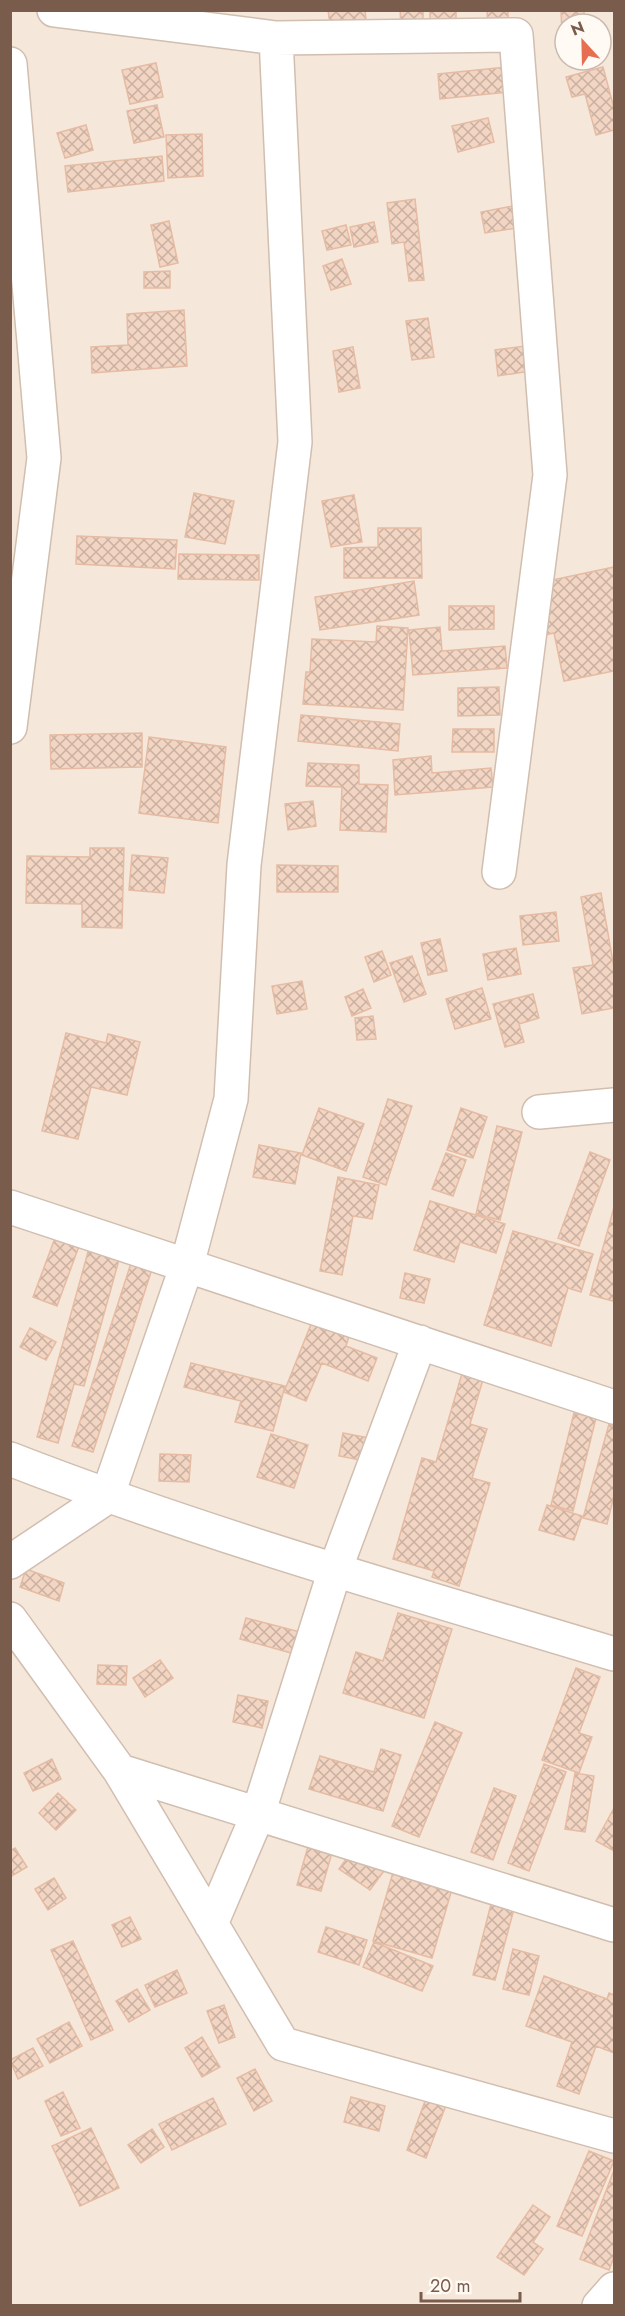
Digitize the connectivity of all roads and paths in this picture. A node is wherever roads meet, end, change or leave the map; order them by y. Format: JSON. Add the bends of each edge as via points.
{"nodes":[{"id":1,"x":54,"y":10,"type":"edge"},
{"id":2,"x":276,"y":38,"type":"junction"},
{"id":3,"x":10,"y":64,"type":"edge"},
{"id":4,"x":10,"y":727,"type":"edge"},
{"id":5,"x":499,"y":872,"type":"dead end"},
{"id":6,"x":615,"y":1105,"type":"edge"},
{"id":7,"x":539,"y":1112,"type":"dead end"},
{"id":8,"x":10,"y":1207,"type":"edge"},
{"id":9,"x":187,"y":1265,"type":"junction"},
{"id":10,"x":420,"y":1342,"type":"junction"},
{"id":11,"x":615,"y":1407,"type":"edge"},
{"id":12,"x":10,"y":1459,"type":"edge"},
{"id":13,"x":107,"y":1497,"type":"junction"},
{"id":14,"x":10,"y":1562,"type":"edge"},
{"id":15,"x":335,"y":1570,"type":"junction"},
{"id":16,"x":10,"y":1619,"type":"edge"},
{"id":17,"x":615,"y":1654,"type":"edge"},
{"id":18,"x":120,"y":1771,"type":"junction"},
{"id":19,"x":258,"y":1814,"type":"junction"},
{"id":20,"x":211,"y":1924,"type":"junction"},
{"id":21,"x":615,"y":1925,"type":"edge"},
{"id":22,"x":615,"y":2136,"type":"edge"},
{"id":23,"x":615,"y":2289,"type":"edge"},
{"id":24,"x":599,"y":2306,"type":"edge"}],
"edges":[{"from":1,"to":2,"type":"street"},
{"from":2,"to":5,"type":"street","via":[[516,35],[550,475]]},
{"from":2,"to":9,"type":"street","via":[[295,442],[244,865],[231,1099]]},
{"from":3,"to":4,"type":"street","via":[[44,458]]},
{"from":6,"to":7,"type":"street"},
{"from":8,"to":9,"type":"street"},
{"from":9,"to":10,"type":"street"},
{"from":9,"to":13,"type":"street"},
{"from":10,"to":11,"type":"street"},
{"from":10,"to":15,"type":"street"},
{"from":12,"to":13,"type":"street"},
{"from":13,"to":14,"type":"street"},
{"from":13,"to":15,"type":"street"},
{"from":15,"to":17,"type":"street"},
{"from":15,"to":19,"type":"street"},
{"from":16,"to":18,"type":"street"},
{"from":18,"to":19,"type":"street"},
{"from":18,"to":20,"type":"street"},
{"from":19,"to":20,"type":"street"},
{"from":19,"to":21,"type":"street"},
{"from":20,"to":22,"type":"street","via":[[283,2044]]},
{"from":23,"to":24,"type":"street"}]}
